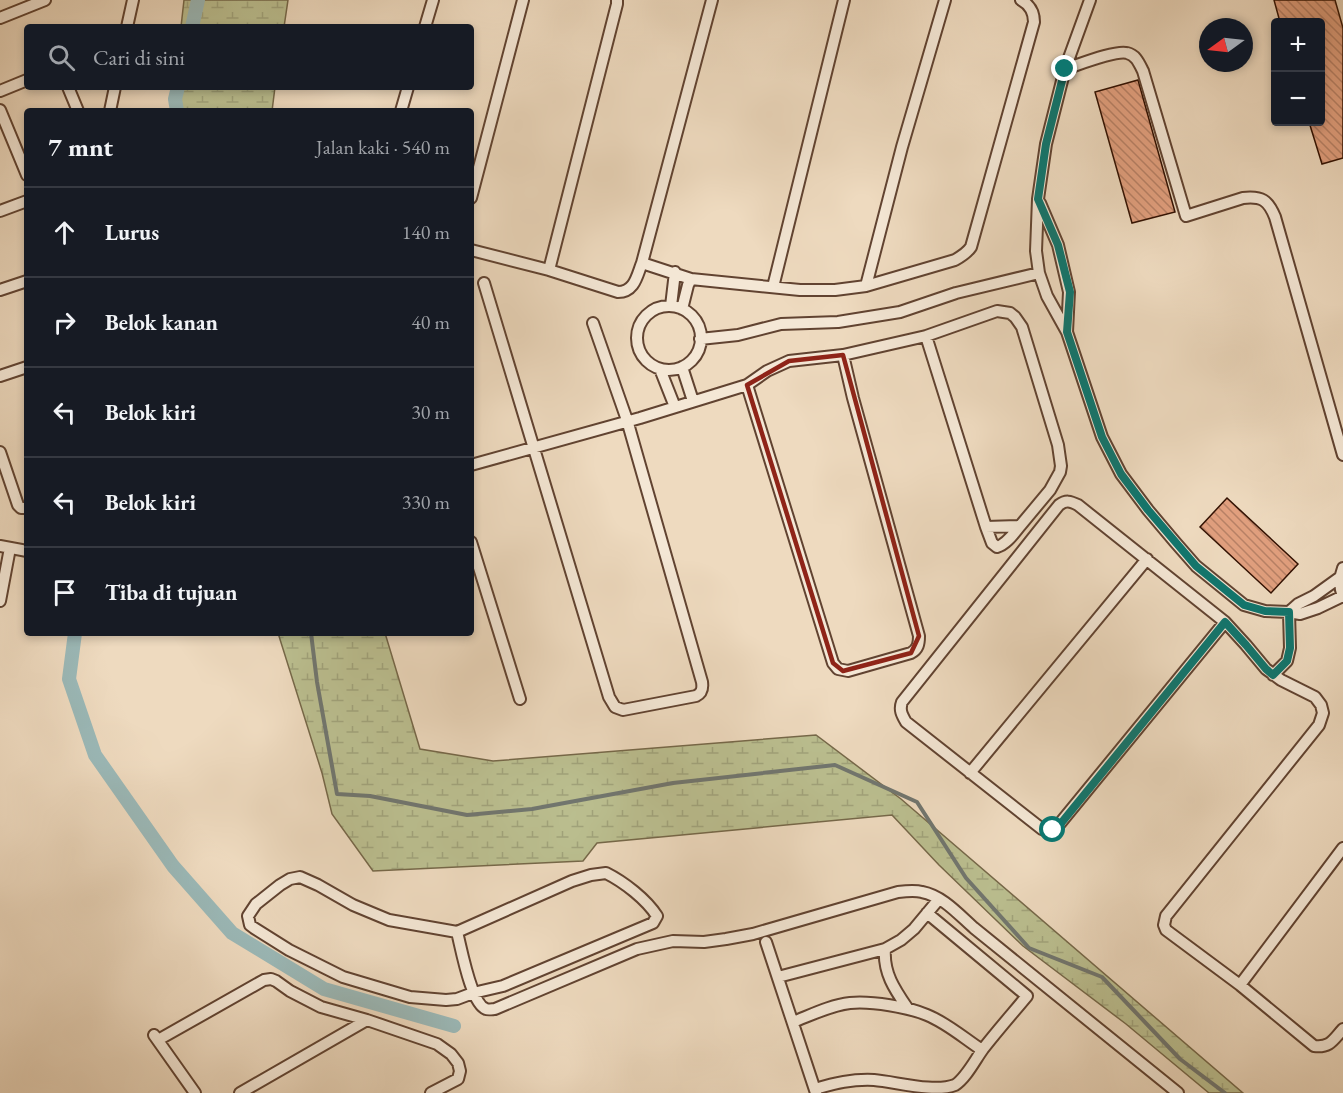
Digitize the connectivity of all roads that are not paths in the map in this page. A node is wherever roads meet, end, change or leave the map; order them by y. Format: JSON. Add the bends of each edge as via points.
{"nodes":[{"id":1,"x":45,"y":0,"type":"edge"},
{"id":2,"x":133,"y":0,"type":"edge"},
{"id":3,"x":433,"y":0,"type":"edge"},
{"id":4,"x":524,"y":0,"type":"edge"},
{"id":5,"x":617,"y":0,"type":"edge"},
{"id":6,"x":712,"y":0,"type":"edge"},
{"id":7,"x":844,"y":0,"type":"edge"},
{"id":8,"x":945,"y":0,"type":"edge"},
{"id":9,"x":1022,"y":0,"type":"edge"},
{"id":10,"x":1090,"y":0,"type":"edge"},
{"id":11,"x":0,"y":18,"type":"edge"},
{"id":12,"x":128,"y":24,"type":"edge"},
{"id":13,"x":426,"y":24,"type":"edge"},
{"id":14,"x":1065,"y":69,"type":"junction"},
{"id":15,"x":24,"y":81,"type":"edge"},
{"id":16,"x":69,"y":90,"type":"edge"},
{"id":17,"x":114,"y":90,"type":"edge"},
{"id":18,"x":407,"y":90,"type":"edge"},
{"id":19,"x":0,"y":91,"type":"edge"},
{"id":20,"x":77,"y":108,"type":"edge"},
{"id":21,"x":111,"y":108,"type":"edge"},
{"id":22,"x":402,"y":108,"type":"edge"},
{"id":23,"x":0,"y":110,"type":"edge"},
{"id":24,"x":24,"y":168,"type":"edge"},
{"id":25,"x":474,"y":187,"type":"edge"},
{"id":26,"x":1038,"y":199,"type":"junction"},
{"id":27,"x":24,"y":202,"type":"edge"},
{"id":28,"x":0,"y":211,"type":"edge"},
{"id":29,"x":474,"y":251,"type":"edge"},
{"id":30,"x":642,"y":262,"type":"junction"},
{"id":31,"x":549,"y":270,"type":"junction"},
{"id":32,"x":675,"y":272,"type":"junction"},
{"id":33,"x":1039,"y":273,"type":"junction"},
{"id":34,"x":691,"y":279,"type":"junction"},
{"id":35,"x":24,"y":282,"type":"edge"},
{"id":36,"x":484,"y":283,"type":"dead end"},
{"id":37,"x":773,"y":286,"type":"junction"},
{"id":38,"x":866,"y":286,"type":"junction"},
{"id":39,"x":0,"y":290,"type":"edge"},
{"id":40,"x":676,"y":308,"type":"junction"},
{"id":41,"x":593,"y":323,"type":"dead end"},
{"id":42,"x":1067,"y":332,"type":"junction"},
{"id":43,"x":926,"y":336,"type":"junction"},
{"id":44,"x":700,"y":339,"type":"junction"},
{"id":45,"x":843,"y":354,"type":"junction"},
{"id":46,"x":682,"y":367,"type":"junction"},
{"id":47,"x":24,"y":368,"type":"edge"},
{"id":48,"x":660,"y":369,"type":"junction"},
{"id":49,"x":0,"y":376,"type":"edge"},
{"id":50,"x":747,"y":385,"type":"junction"},
{"id":51,"x":693,"y":402,"type":"junction"},
{"id":52,"x":675,"y":407,"type":"junction"},
{"id":53,"x":627,"y":420,"type":"junction"},
{"id":54,"x":534,"y":448,"type":"junction"},
{"id":55,"x":0,"y":452,"type":"edge"},
{"id":56,"x":1343,"y":455,"type":"edge"},
{"id":57,"x":474,"y":464,"type":"edge"},
{"id":58,"x":24,"y":508,"type":"edge"},
{"id":59,"x":1020,"y":526,"type":"junction"},
{"id":60,"x":986,"y":527,"type":"junction"},
{"id":61,"x":5,"y":547,"type":"edge"},
{"id":62,"x":24,"y":550,"type":"edge"},
{"id":63,"x":474,"y":552,"type":"edge"},
{"id":64,"x":1147,"y":559,"type":"junction"},
{"id":65,"x":1341,"y":573,"type":"edge"},
{"id":66,"x":1343,"y":597,"type":"edge"},
{"id":67,"x":0,"y":601,"type":"edge"},
{"id":68,"x":1289,"y":612,"type":"junction"},
{"id":69,"x":1225,"y":622,"type":"junction"},
{"id":70,"x":1273,"y":675,"type":"junction"},
{"id":71,"x":519,"y":699,"type":"dead end"},
{"id":72,"x":970,"y":773,"type":"junction"},
{"id":73,"x":1343,"y":848,"type":"edge"},
{"id":74,"x":939,"y":899,"type":"junction"},
{"id":75,"x":927,"y":913,"type":"junction"},
{"id":76,"x":457,"y":932,"type":"junction"},
{"id":77,"x":766,"y":942,"type":"dead end"},
{"id":78,"x":885,"y":949,"type":"junction"},
{"id":79,"x":778,"y":977,"type":"junction"},
{"id":80,"x":1240,"y":985,"type":"junction"},
{"id":81,"x":473,"y":993,"type":"junction"},
{"id":82,"x":908,"y":1009,"type":"junction"},
{"id":83,"x":367,"y":1020,"type":"junction"},
{"id":84,"x":793,"y":1022,"type":"junction"},
{"id":85,"x":1343,"y":1029,"type":"edge"},
{"id":86,"x":982,"y":1050,"type":"junction"},
{"id":87,"x":815,"y":1091,"type":"edge"},
{"id":88,"x":195,"y":1093,"type":"edge"},
{"id":89,"x":240,"y":1093,"type":"edge"},
{"id":90,"x":431,"y":1093,"type":"edge"},
{"id":91,"x":1178,"y":1093,"type":"edge"}],
"edges":[{"from":1,"to":11,"type":"street"},
{"from":2,"to":12,"type":"street"},
{"from":3,"to":13,"type":"street"},
{"from":4,"to":25,"type":"street"},
{"from":5,"to":31,"type":"street"},
{"from":6,"to":30,"type":"street"},
{"from":7,"to":37,"type":"street"},
{"from":8,"to":38,"type":"street"},
{"from":9,"to":38,"type":"street","via":[[1032,12],[1034,22],[971,247],[955,260]]},
{"from":10,"to":14,"type":"street"},
{"from":14,"to":26,"type":"street","via":[[1046,144]]},
{"from":14,"to":56,"type":"street","via":[[1118,52],[1128,53],[1138,61],[1186,216],[1243,198],[1267,202],[1275,217]]},
{"from":15,"to":19,"type":"street"},
{"from":16,"to":20,"type":"street"},
{"from":17,"to":21,"type":"street"},
{"from":18,"to":22,"type":"street"},
{"from":23,"to":24,"type":"street"},
{"from":26,"to":33,"type":"street"},
{"from":26,"to":42,"type":"street","via":[[1058,245],[1070,292]]},
{"from":27,"to":28,"type":"street"},
{"from":29,"to":31,"type":"street"},
{"from":30,"to":31,"type":"street","via":[[632,286],[622,292]]},
{"from":30,"to":32,"type":"street"},
{"from":32,"to":34,"type":"street"},
{"from":32,"to":40,"type":"street"},
{"from":33,"to":42,"type":"street"},
{"from":33,"to":44,"type":"street","via":[[956,293],[900,312],[838,322],[781,324],[738,336]]},
{"from":34,"to":37,"type":"street"},
{"from":34,"to":40,"type":"street"},
{"from":35,"to":39,"type":"street"},
{"from":36,"to":54,"type":"street"},
{"from":37,"to":38,"type":"street","via":[[800,290]]},
{"from":40,"to":44,"type":"street","via":[[696,321]]},
{"from":40,"to":48,"type":"street","via":[[651,311],[639,328],[637,338],[643,357]]},
{"from":41,"to":53,"type":"street"},
{"from":42,"to":68,"type":"street","via":[[1102,437],[1121,474],[1148,510],[1196,566],[1244,605]]},
{"from":43,"to":45,"type":"street"},
{"from":43,"to":59,"type":"street","via":[[997,311],[1010,313],[1019,322],[1061,466],[1050,490]]},
{"from":43,"to":60,"type":"street"},
{"from":44,"to":46,"type":"street","via":[[695,356]]},
{"from":45,"to":50,"type":"street","via":[[789,362]]},
{"from":45,"to":50,"type":"street","via":[[919,636],[918,646],[911,654],[848,671],[833,663]]},
{"from":46,"to":48,"type":"street"},
{"from":46,"to":51,"type":"street"},
{"from":47,"to":49,"type":"street"},
{"from":48,"to":52,"type":"street"},
{"from":50,"to":51,"type":"street"},
{"from":51,"to":52,"type":"street"},
{"from":52,"to":53,"type":"street"},
{"from":53,"to":54,"type":"street"},
{"from":53,"to":54,"type":"street","via":[[702,682],[702,691],[696,696],[623,710],[613,705]]},
{"from":54,"to":57,"type":"street"},
{"from":55,"to":58,"type":"street","via":[[18,505]]},
{"from":59,"to":60,"type":"street"},
{"from":59,"to":60,"type":"street","via":[[998,547],[992,543]]},
{"from":61,"to":62,"type":"street"},
{"from":61,"to":67,"type":"street"},
{"from":63,"to":71,"type":"street"},
{"from":64,"to":69,"type":"street"},
{"from":64,"to":72,"type":"street"},
{"from":64,"to":72,"type":"street","via":[[1078,505],[1069,501],[1059,505],[900,706],[906,722]]},
{"from":65,"to":66,"type":"street"},
{"from":65,"to":68,"type":"street"},
{"from":66,"to":68,"type":"street","via":[[1300,614]]},
{"from":68,"to":70,"type":"street","via":[[1287,661]]},
{"from":69,"to":70,"type":"street"},
{"from":69,"to":72,"type":"street","via":[[1053,830],[1042,829]]},
{"from":70,"to":80,"type":"street","via":[[1319,701],[1323,713],[1319,725],[1164,921],[1166,930]]},
{"from":73,"to":80,"type":"street"},
{"from":74,"to":75,"type":"street"},
{"from":74,"to":81,"type":"street","via":[[921,891],[898,892],[753,934],[655,944],[495,1009],[480,1005]]},
{"from":74,"to":91,"type":"street"},
{"from":75,"to":78,"type":"street","via":[[902,940]]},
{"from":75,"to":86,"type":"street","via":[[1027,996]]},
{"from":76,"to":81,"type":"street"},
{"from":76,"to":81,"type":"street","via":[[572,881],[606,873],[650,905],[657,916],[653,923],[503,986]]},
{"from":76,"to":81,"type":"street","via":[[389,920],[300,877],[280,885],[256,904],[248,916],[254,928],[344,977],[410,997],[446,1000]]},
{"from":77,"to":79,"type":"street"},
{"from":78,"to":79,"type":"street"},
{"from":78,"to":82,"type":"street","via":[[888,977]]},
{"from":79,"to":84,"type":"street"},
{"from":80,"to":85,"type":"street","via":[[1314,1046],[1329,1045]]},
{"from":82,"to":84,"type":"street","via":[[849,1003]]},
{"from":82,"to":86,"type":"street","via":[[928,1016]]},
{"from":83,"to":88,"type":"street","via":[[321,1007],[276,981],[264,980],[156,1037]]},
{"from":83,"to":89,"type":"street"},
{"from":83,"to":90,"type":"street","via":[[437,1044],[451,1054],[458,1063],[458,1079]]},
{"from":84,"to":87,"type":"street"},
{"from":86,"to":87,"type":"street","via":[[959,1082],[945,1090],[873,1080],[843,1081]]}]}
